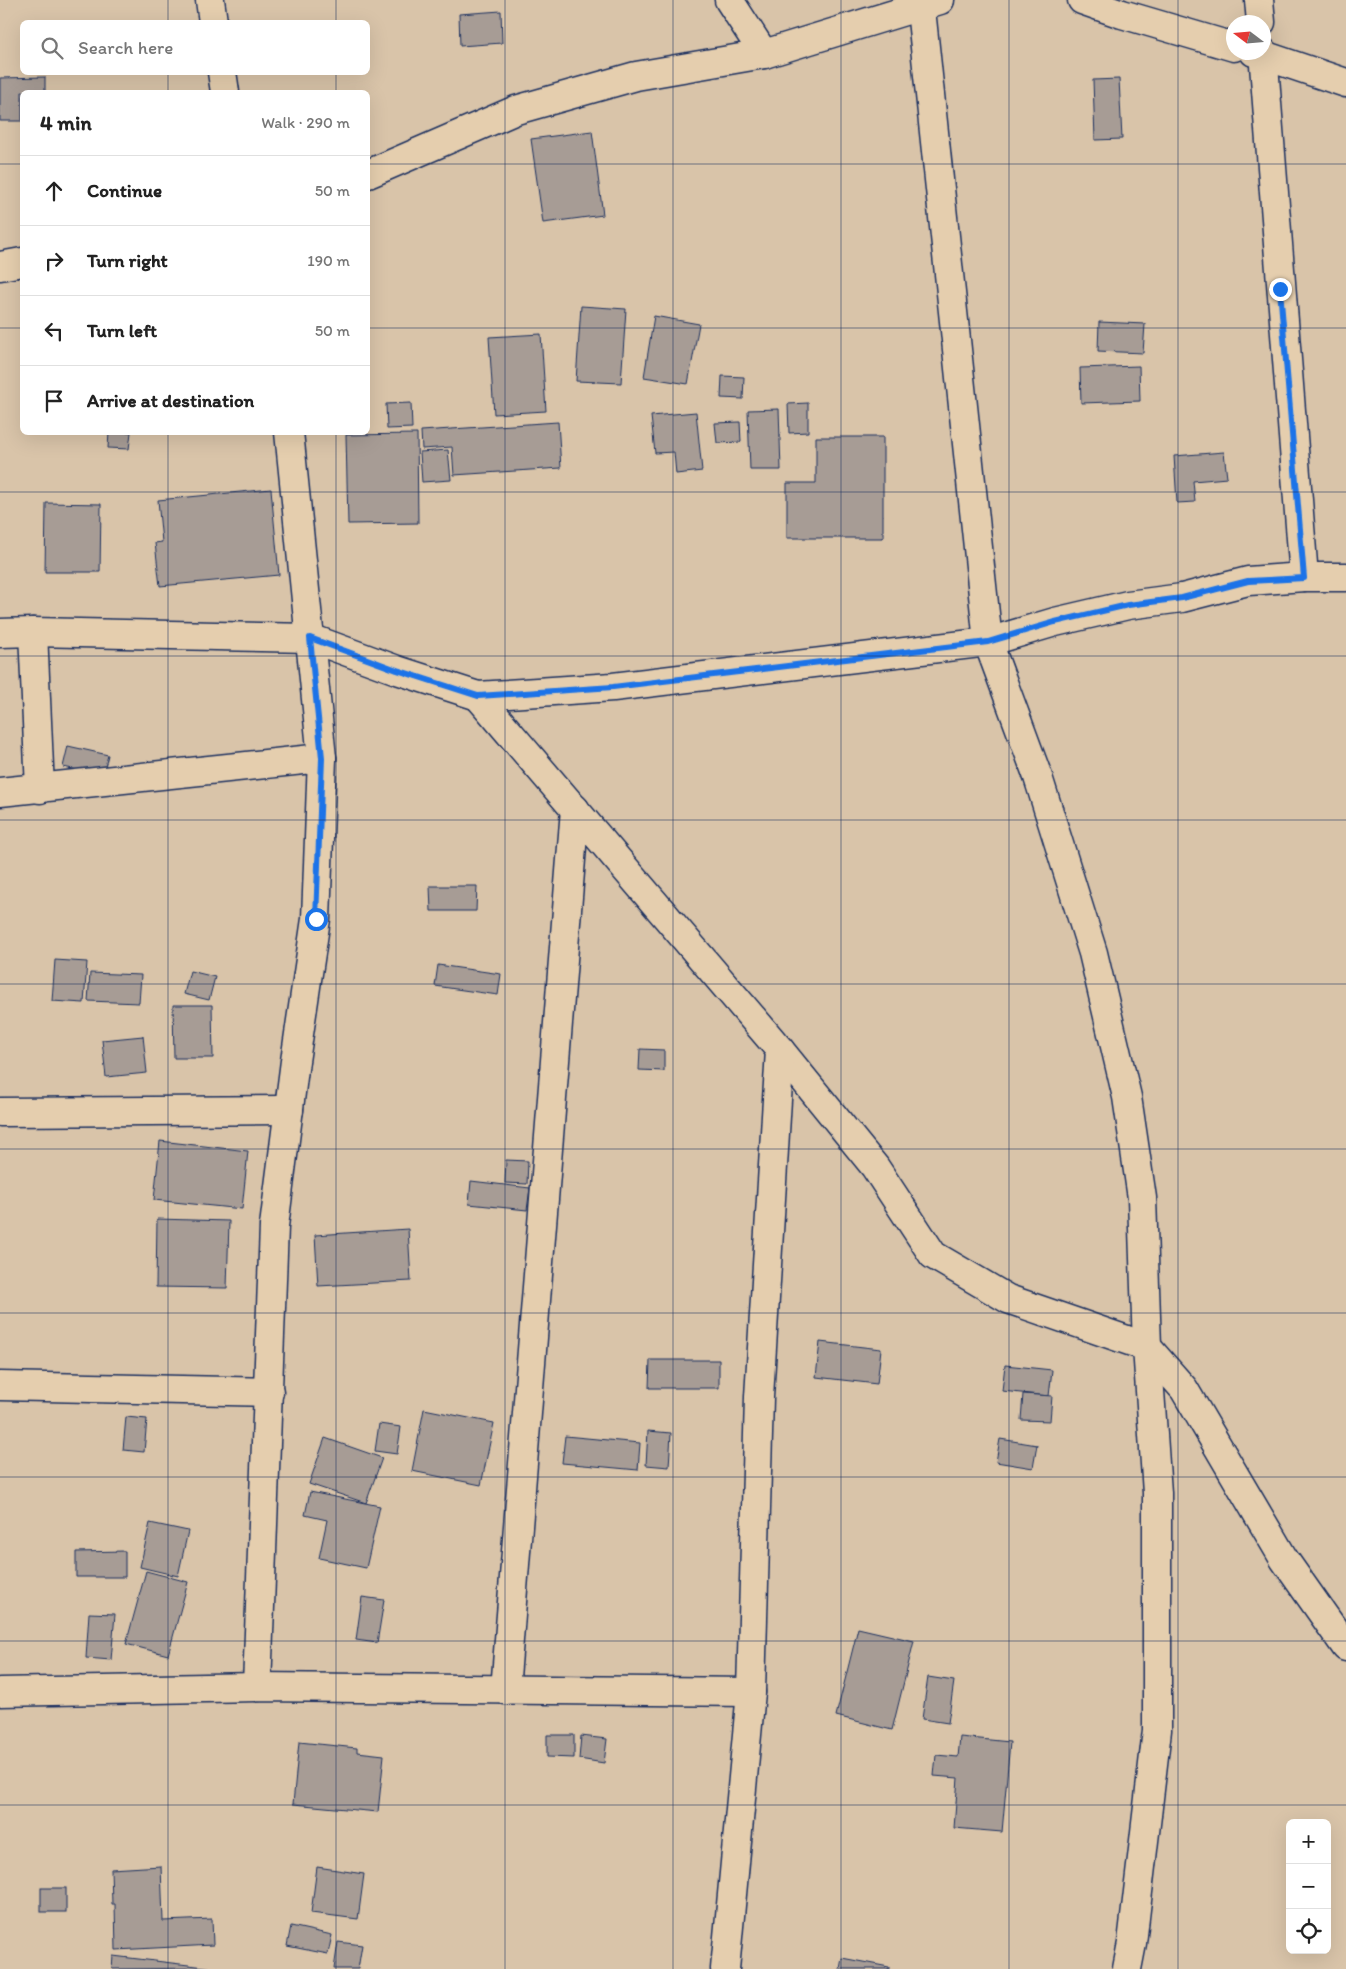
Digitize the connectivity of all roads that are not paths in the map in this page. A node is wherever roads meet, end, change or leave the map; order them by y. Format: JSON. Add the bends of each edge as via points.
{"nodes":[{"id":1,"x":210,"y":0,"type":"edge"},
{"id":2,"x":729,"y":0,"type":"edge"},
{"id":3,"x":1082,"y":0,"type":"edge"},
{"id":4,"x":1259,"y":0,"type":"edge"},
{"id":5,"x":927,"y":2,"type":"edge"},
{"id":6,"x":1260,"y":15,"type":"edge"},
{"id":7,"x":213,"y":20,"type":"edge"},
{"id":8,"x":1226,"y":45,"type":"edge"},
{"id":9,"x":764,"y":54,"type":"junction"},
{"id":10,"x":1271,"y":57,"type":"edge"},
{"id":11,"x":1261,"y":60,"type":"edge"},
{"id":12,"x":222,"y":75,"type":"edge"},
{"id":13,"x":1346,"y":83,"type":"edge"},
{"id":14,"x":225,"y":90,"type":"edge"},
{"id":15,"x":370,"y":173,"type":"edge"},
{"id":16,"x":20,"y":262,"type":"edge"},
{"id":17,"x":0,"y":266,"type":"edge"},
{"id":18,"x":289,"y":435,"type":"edge"},
{"id":19,"x":1304,"y":578,"type":"junction"},
{"id":20,"x":1346,"y":578,"type":"edge"},
{"id":21,"x":33,"y":632,"type":"junction"},
{"id":22,"x":0,"y":633,"type":"edge"},
{"id":23,"x":310,"y":638,"type":"junction"},
{"id":24,"x":988,"y":642,"type":"junction"},
{"id":25,"x":478,"y":696,"type":"junction"},
{"id":26,"x":322,"y":758,"type":"junction"},
{"id":27,"x":40,"y":788,"type":"junction"},
{"id":28,"x":0,"y":792,"type":"edge"},
{"id":29,"x":575,"y":809,"type":"junction"},
{"id":30,"x":780,"y":1050,"type":"junction"},
{"id":31,"x":289,"y":1110,"type":"junction"},
{"id":32,"x":0,"y":1112,"type":"edge"},
{"id":33,"x":1147,"y":1347,"type":"junction"},
{"id":34,"x":0,"y":1386,"type":"edge"},
{"id":35,"x":269,"y":1392,"type":"junction"},
{"id":36,"x":1346,"y":1647,"type":"edge"},
{"id":37,"x":257,"y":1687,"type":"junction"},
{"id":38,"x":505,"y":1690,"type":"junction"},
{"id":39,"x":0,"y":1692,"type":"edge"},
{"id":40,"x":750,"y":1692,"type":"junction"},
{"id":41,"x":725,"y":1969,"type":"edge"},
{"id":42,"x":1127,"y":1969,"type":"edge"}],
"edges":[{"from":1,"to":7,"type":"street"},
{"from":2,"to":9,"type":"street"},
{"from":3,"to":8,"type":"street"},
{"from":4,"to":6,"type":"street"},
{"from":5,"to":9,"type":"street"},
{"from":5,"to":24,"type":"street"},
{"from":9,"to":15,"type":"street","via":[[636,76],[516,110]]},
{"from":10,"to":13,"type":"street"},
{"from":11,"to":19,"type":"street"},
{"from":12,"to":14,"type":"street"},
{"from":16,"to":17,"type":"street"},
{"from":18,"to":23,"type":"street"},
{"from":19,"to":20,"type":"street"},
{"from":19,"to":24,"type":"street","via":[[1248,581],[1182,598],[1128,605]]},
{"from":21,"to":22,"type":"street"},
{"from":21,"to":23,"type":"street"},
{"from":21,"to":27,"type":"street"},
{"from":23,"to":25,"type":"street"},
{"from":23,"to":26,"type":"street"},
{"from":24,"to":25,"type":"street","via":[[613,687]]},
{"from":24,"to":33,"type":"street","via":[[1038,777],[1093,953],[1127,1097],[1142,1198]]},
{"from":25,"to":29,"type":"street"},
{"from":26,"to":27,"type":"street"},
{"from":26,"to":31,"type":"street","via":[[316,919]]},
{"from":27,"to":28,"type":"street"},
{"from":29,"to":30,"type":"street"},
{"from":29,"to":38,"type":"street"},
{"from":30,"to":33,"type":"street","via":[[875,1167],[932,1255],[1008,1299]]},
{"from":30,"to":40,"type":"street","via":[[759,1397]]},
{"from":31,"to":32,"type":"street"},
{"from":31,"to":35,"type":"street","via":[[274,1226]]},
{"from":33,"to":36,"type":"street","via":[[1184,1389],[1284,1559]]},
{"from":33,"to":42,"type":"street","via":[[1157,1493],[1157,1730]]},
{"from":34,"to":35,"type":"street"},
{"from":35,"to":37,"type":"street"},
{"from":37,"to":38,"type":"street"},
{"from":37,"to":39,"type":"street"},
{"from":38,"to":40,"type":"street"},
{"from":40,"to":41,"type":"street"}]}
